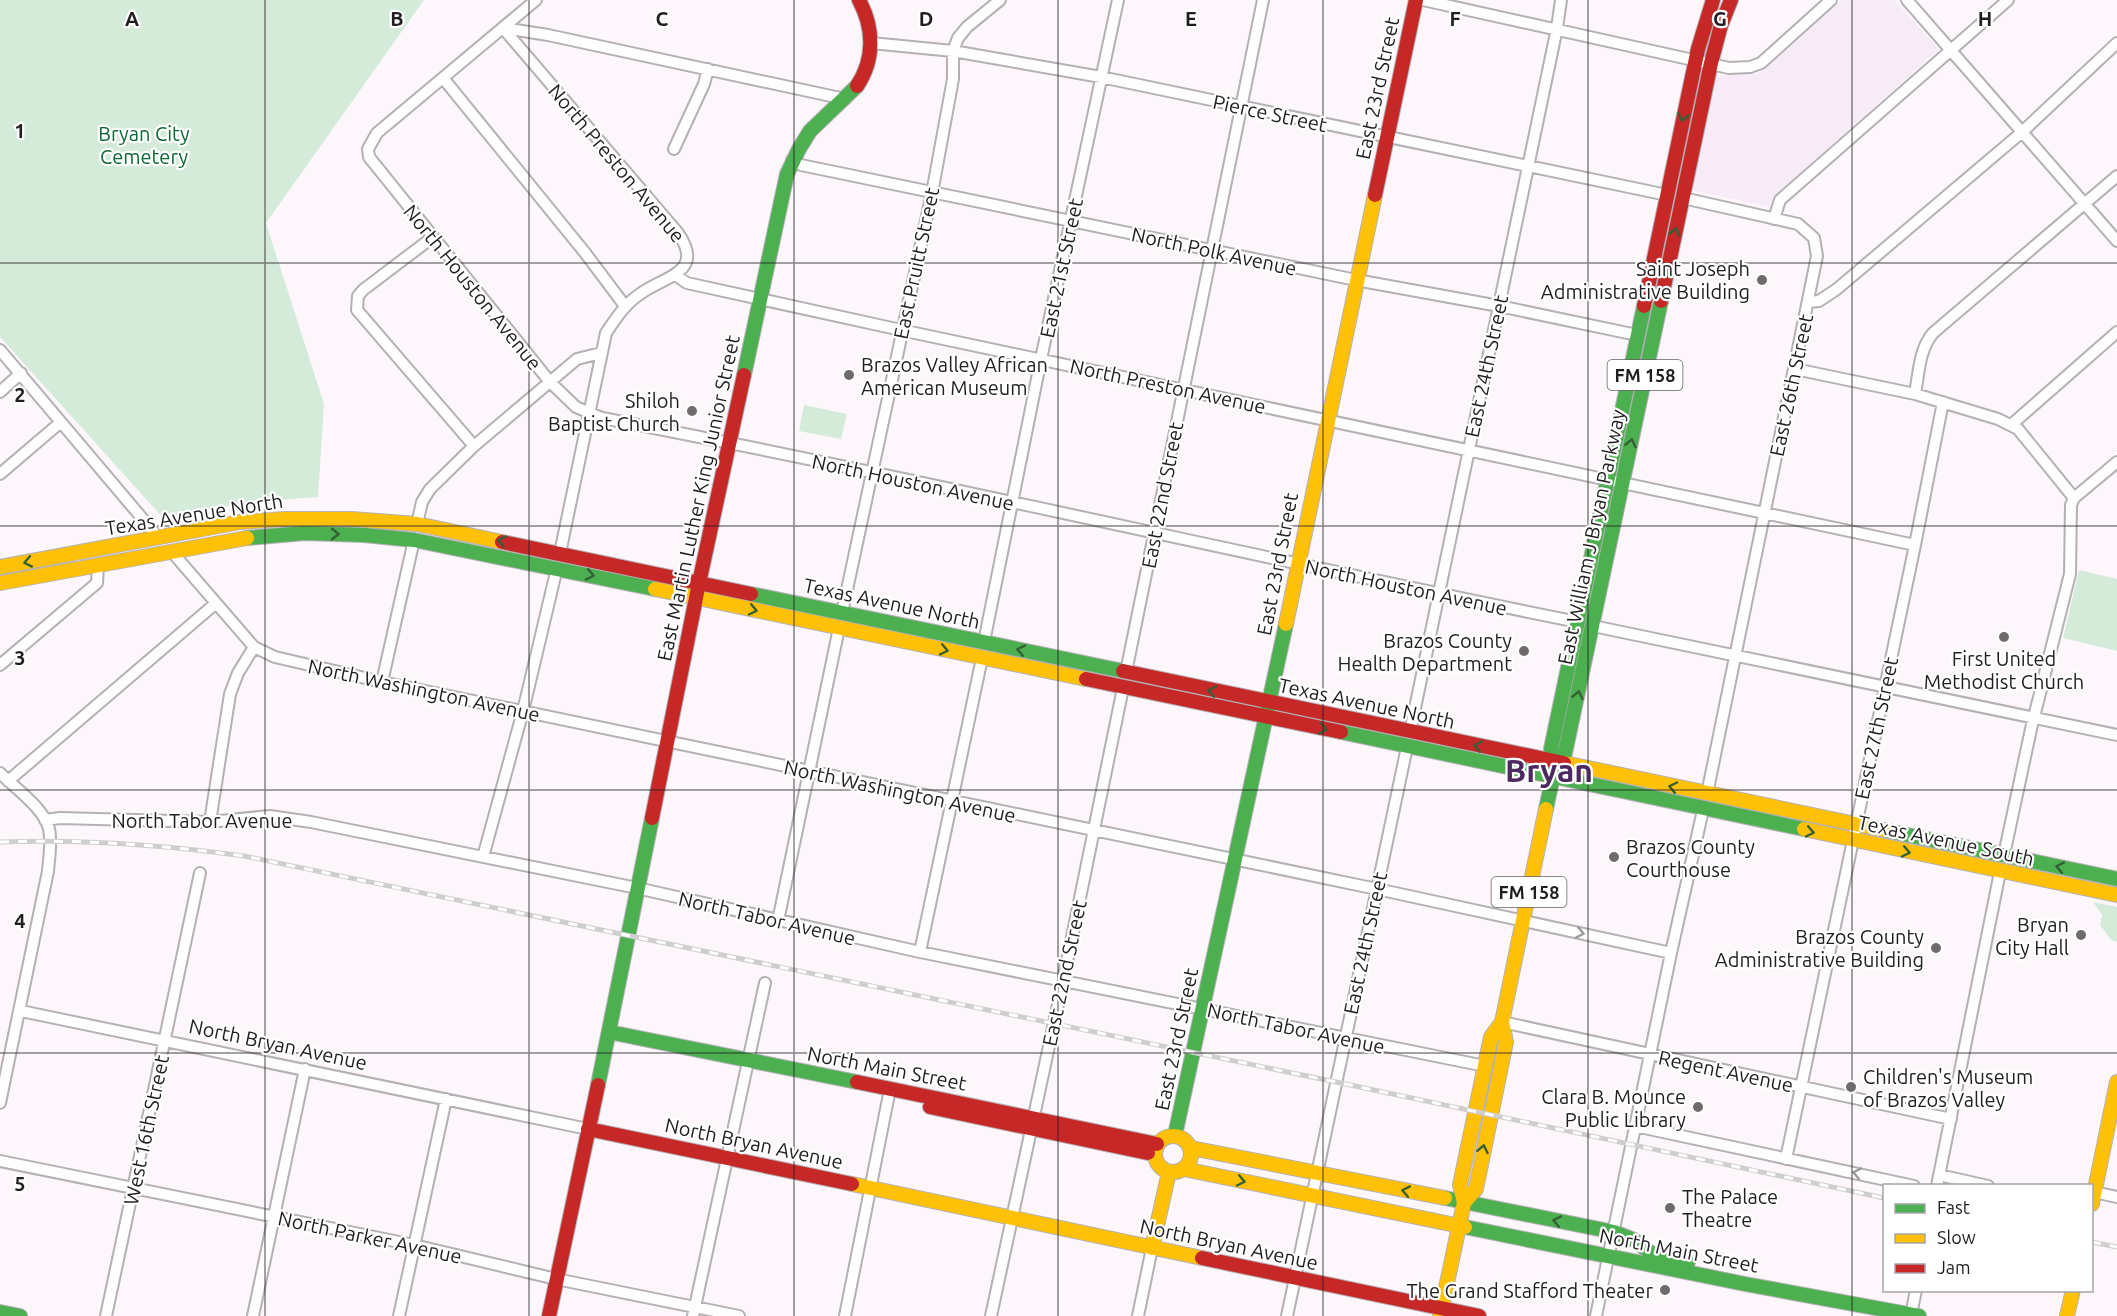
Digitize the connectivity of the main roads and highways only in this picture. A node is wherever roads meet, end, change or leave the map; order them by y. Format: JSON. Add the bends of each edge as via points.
{"nodes":[{"id":1,"x":859,"y":0,"type":"edge"},
{"id":2,"x":1416,"y":0,"type":"edge"},
{"id":3,"x":1713,"y":0,"type":"edge"},
{"id":4,"x":1731,"y":0,"type":"edge"},
{"id":5,"x":313,"y":517,"type":"junction"},
{"id":6,"x":158,"y":537,"type":"junction"},
{"id":7,"x":172,"y":552,"type":"junction"},
{"id":8,"x":0,"y":567,"type":"edge"},
{"id":9,"x":49,"y":574,"type":"junction"},
{"id":10,"x":0,"y":583,"type":"edge"},
{"id":11,"x":699,"y":583,"type":"junction"},
{"id":12,"x":696,"y":599,"type":"junction"},
{"id":13,"x":1269,"y":703,"type":"junction"},
{"id":14,"x":1266,"y":718,"type":"junction"},
{"id":15,"x":1556,"y":762,"type":"junction"},
{"id":16,"x":1553,"y":777,"type":"junction"},
{"id":17,"x":1771,"y":807,"type":"joint"},
{"id":18,"x":1767,"y":823,"type":"joint"},
{"id":19,"x":2117,"y":879,"type":"edge"},
{"id":20,"x":2117,"y":895,"type":"edge"},
{"id":21,"x":1502,"y":1022,"type":"junction"},
{"id":22,"x":608,"y":1036,"type":"junction"},
{"id":23,"x":2117,"y":1082,"type":"edge"},
{"id":24,"x":588,"y":1129,"type":"junction"},
{"id":25,"x":1175,"y":1135,"type":"junction"},
{"id":26,"x":1191,"y":1148,"type":"junction"},
{"id":27,"x":1156,"y":1149,"type":"junction"},
{"id":28,"x":1176,"y":1170,"type":"junction"},
{"id":29,"x":2093,"y":1198,"type":"edge"},
{"id":30,"x":1464,"y":1203,"type":"junction"},
{"id":31,"x":1459,"y":1226,"type":"junction"},
{"id":32,"x":1152,"y":1248,"type":"junction"},
{"id":33,"x":1764,"y":1286,"type":"junction"},
{"id":34,"x":2073,"y":1292,"type":"edge"},
{"id":35,"x":0,"y":1312,"type":"edge"},
{"id":36,"x":1441,"y":1312,"type":"edge"},
{"id":37,"x":20,"y":1316,"type":"edge"},
{"id":38,"x":549,"y":1316,"type":"edge"},
{"id":39,"x":1479,"y":1316,"type":"edge"},
{"id":40,"x":1914,"y":1316,"type":"edge"},
{"id":41,"x":2067,"y":1316,"type":"edge"}],
"edges":[{"from":1,"to":11,"type":"main road","name":"East Martin Luther King Junior Street","via":[[870,26],[867,63],[860,82],[803,140],[787,174]]},
{"from":2,"to":13,"type":"main road","name":"East 23rd Street"},
{"from":3,"to":15,"type":"main road","name":"East William J Bryan Parkway","number":"FM 158","one_way":true,"via":[[1696,60],[1551,750]]},
{"from":15,"to":4,"type":"main road","name":"East William J Bryan Parkway","number":"FM 158","one_way":true,"via":[[1565,753],[1711,63]]},
{"from":5,"to":6,"type":"main road","name":"Texas Avenue North","via":[[240,522]]},
{"from":5,"to":7,"type":"main road","via":[[303,525],[190,540]]},
{"from":11,"to":5,"type":"main road","name":"Texas Avenue North","one_way":true,"via":[[417,524]]},
{"from":6,"to":8,"type":"main road","name":"Texas Avenue North","one_way":true},
{"from":6,"to":9,"type":"main road","via":[[147,549],[60,564]]},
{"from":7,"to":9,"type":"main road","name":"Texas Avenue North"},
{"from":7,"to":12,"type":"main road","name":"Texas Avenue North","one_way":true,"via":[[243,538],[364,535],[414,540]]},
{"from":9,"to":10,"type":"main road","name":"Texas Avenue North"},
{"from":11,"to":12,"type":"main road","name":"East Martin Luther King Junior Street"},
{"from":13,"to":11,"type":"main road","name":"Texas Avenue North","one_way":true},
{"from":12,"to":14,"type":"main road","name":"Texas Avenue North","one_way":true},
{"from":12,"to":22,"type":"main road","name":"East Martin Luther King Junior Street"},
{"from":13,"to":14,"type":"main road","name":"East 23rd Street"},
{"from":15,"to":13,"type":"main road","name":"Texas Avenue North","one_way":true},
{"from":14,"to":16,"type":"main road","name":"Texas Avenue North","one_way":true},
{"from":14,"to":25,"type":"main road","name":"East 23rd Street"},
{"from":15,"to":16,"type":"main road","name":"East William J Bryan Parkway","number":"FM 158"},
{"from":17,"to":15,"type":"main road","name":"Texas Avenue North","one_way":true},
{"from":16,"to":18,"type":"main road","name":"Texas Avenue North"},
{"from":16,"to":21,"type":"main road","name":"East William J Bryan Parkway","number":"FM 158"},
{"from":19,"to":17,"type":"main road","name":"Texas Avenue South","one_way":true},
{"from":18,"to":20,"type":"main road","name":"Texas Avenue South","one_way":true},
{"from":21,"to":30,"type":"main road","name":"East William J Bryan Parkway","number":"FM 158","via":[[1491,1037],[1460,1185]]},
{"from":30,"to":21,"type":"main road","name":"East William J Bryan Parkway","number":"FM 158","one_way":true,"via":[[1476,1189],[1506,1042]]},
{"from":22,"to":24,"type":"main road","name":"East Martin Luther King Junior Street"},
{"from":22,"to":27,"type":"main road","name":"North Main Street"},
{"from":23,"to":29,"type":"main road"},
{"from":24,"to":32,"type":"main road","name":"North Bryan Avenue"},
{"from":24,"to":38,"type":"main road","name":"East Martin Luther King Junior Street"},
{"from":25,"to":26,"type":"main road","via":[[1186,1140]]},
{"from":25,"to":27,"type":"main road","via":[[1166,1136]]},
{"from":26,"to":28,"type":"main road","via":[[1191,1160]]},
{"from":30,"to":26,"type":"main road","name":"North Main Street","one_way":true},
{"from":27,"to":28,"type":"main road","via":[[1159,1166]]},
{"from":28,"to":31,"type":"main road","name":"North Main Street","one_way":true},
{"from":28,"to":32,"type":"main road"},
{"from":30,"to":31,"type":"main road","number":"FM 158"},
{"from":33,"to":30,"type":"main road","name":"North Main Street","one_way":true,"via":[[1748,1278],[1651,1253],[1614,1232]]},
{"from":31,"to":33,"type":"main road","name":"North Main Street"},
{"from":31,"to":36,"type":"main road","number":"FM 158"},
{"from":32,"to":36,"type":"main road","name":"North Bryan Avenue"},
{"from":33,"to":40,"type":"main road"},
{"from":34,"to":41,"type":"main road"},
{"from":35,"to":37,"type":"main road"},
{"from":36,"to":39,"type":"main road","name":"North Bryan Avenue"}]}
